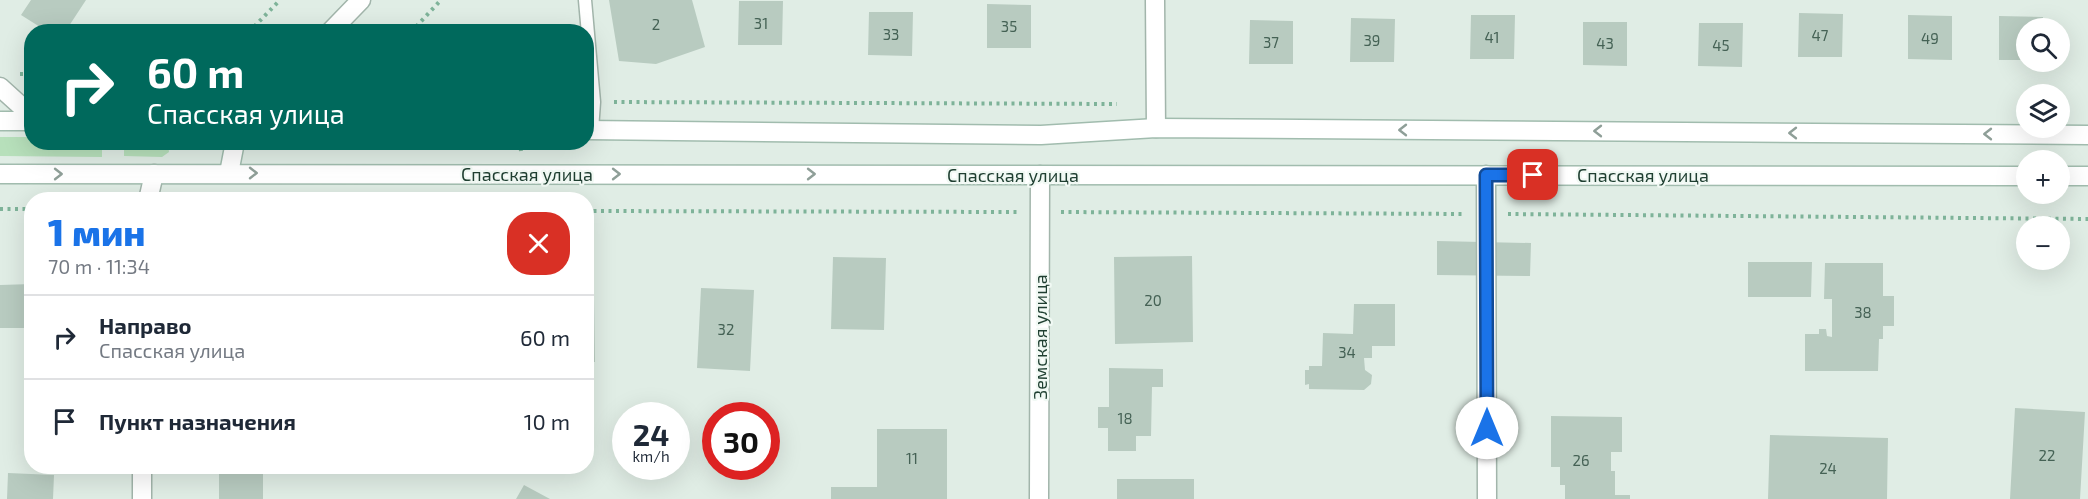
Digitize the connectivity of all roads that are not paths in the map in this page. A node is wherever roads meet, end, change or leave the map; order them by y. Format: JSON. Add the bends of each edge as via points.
{"nodes":[{"id":1,"x":361,"y":0,"type":"edge"},
{"id":2,"x":585,"y":0,"type":"edge"},
{"id":3,"x":1155,"y":0,"type":"edge"},
{"id":4,"x":338,"y":24,"type":"edge"},
{"id":5,"x":587,"y":24,"type":"edge"},
{"id":6,"x":0,"y":87,"type":"edge"},
{"id":7,"x":24,"y":109,"type":"edge"},
{"id":8,"x":0,"y":121,"type":"edge"},
{"id":9,"x":24,"y":121,"type":"edge"},
{"id":10,"x":1156,"y":128,"type":"junction"},
{"id":11,"x":594,"y":130,"type":"edge"},
{"id":12,"x":2088,"y":135,"type":"edge"},
{"id":13,"x":233,"y":150,"type":"edge"},
{"id":14,"x":229,"y":172,"type":"junction"},
{"id":15,"x":0,"y":174,"type":"edge"},
{"id":16,"x":154,"y":174,"type":"junction"},
{"id":17,"x":1040,"y":175,"type":"junction"},
{"id":18,"x":1486,"y":175,"type":"junction"},
{"id":19,"x":2016,"y":176,"type":"edge"},
{"id":20,"x":2070,"y":176,"type":"edge"},
{"id":21,"x":2088,"y":176,"type":"edge"},
{"id":22,"x":150,"y":192,"type":"edge"},
{"id":23,"x":142,"y":474,"type":"edge"},
{"id":24,"x":142,"y":499,"type":"edge"},
{"id":25,"x":1039,"y":499,"type":"edge"},
{"id":26,"x":1487,"y":499,"type":"edge"}],
"edges":[{"from":1,"to":4,"type":"street"},
{"from":2,"to":5,"type":"lane"},
{"from":3,"to":10,"type":"street"},
{"from":6,"to":7,"type":"street"},
{"from":8,"to":9,"type":"street"},
{"from":10,"to":11,"type":"street","via":[[1041,135]]},
{"from":12,"to":10,"type":"street","one_way":true},
{"from":13,"to":14,"type":"street"},
{"from":14,"to":16,"type":"street","name":"Спасская улица"},
{"from":14,"to":17,"type":"street","name":"Спасская улица","one_way":true},
{"from":15,"to":16,"type":"street","name":"Спасская улица","one_way":true},
{"from":16,"to":22,"type":"street"},
{"from":17,"to":18,"type":"street","name":"Спасская улица"},
{"from":17,"to":25,"type":"street","name":"Земская улица"},
{"from":18,"to":19,"type":"street","name":"Спасская улица"},
{"from":18,"to":26,"type":"street"},
{"from":20,"to":21,"type":"street"},
{"from":23,"to":24,"type":"street"}]}
